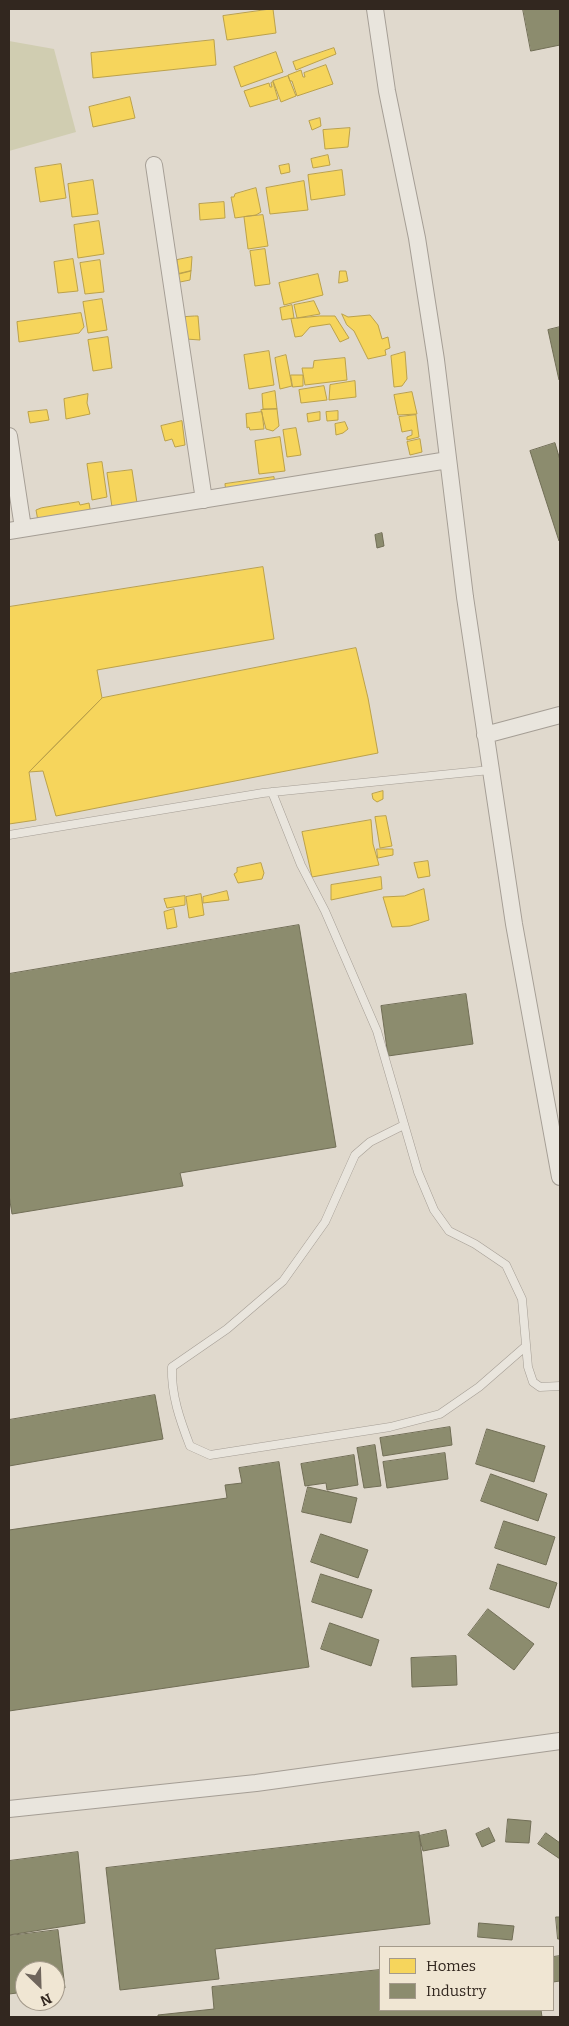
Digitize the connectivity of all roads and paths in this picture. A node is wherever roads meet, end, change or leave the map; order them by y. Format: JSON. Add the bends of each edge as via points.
{"nodes":[{"id":1,"x":375,"y":9,"type":"edge"},
{"id":2,"x":154,"y":165,"type":"dead end"},
{"id":3,"x":9,"y":436,"type":"edge"},
{"id":4,"x":448,"y":460,"type":"junction"},
{"id":5,"x":204,"y":500,"type":"junction"},
{"id":6,"x":16,"y":529,"type":"edge"},
{"id":7,"x":560,"y":715,"type":"edge"},
{"id":8,"x":485,"y":735,"type":"junction"},
{"id":9,"x":490,"y":770,"type":"junction"},
{"id":10,"x":272,"y":792,"type":"junction"},
{"id":11,"x":9,"y":835,"type":"edge"},
{"id":12,"x":404,"y":1125,"type":"junction"},
{"id":13,"x":560,"y":1177,"type":"edge"},
{"id":14,"x":526,"y":1346,"type":"junction"},
{"id":15,"x":560,"y":1386,"type":"edge"},
{"id":16,"x":560,"y":1741,"type":"edge"},
{"id":17,"x":9,"y":1809,"type":"edge"}],
"edges":[{"from":1,"to":4,"type":"street","via":[[387,91],[417,238]]},
{"from":2,"to":5,"type":"street"},
{"from":3,"to":6,"type":"street"},
{"from":4,"to":5,"type":"street"},
{"from":4,"to":8,"type":"street"},
{"from":5,"to":6,"type":"street"},
{"from":7,"to":8,"type":"street"},
{"from":8,"to":9,"type":"street"},
{"from":9,"to":10,"type":"lane"},
{"from":9,"to":13,"type":"street"},
{"from":10,"to":11,"type":"lane"},
{"from":10,"to":12,"type":"lane","via":[[301,865],[325,911],[377,1031]]},
{"from":12,"to":14,"type":"lane","via":[[424,1187],[434,1210],[449,1231],[506,1265],[522,1299]]},
{"from":12,"to":14,"type":"lane","via":[[370,1142],[355,1155],[325,1222],[283,1281],[226,1329],[172,1367],[171,1386],[190,1446],[210,1455],[390,1427],[440,1414]]},
{"from":14,"to":15,"type":"lane","via":[[528,1367],[534,1382],[540,1388]]},
{"from":16,"to":17,"type":"street","via":[[256,1783]]}]}
